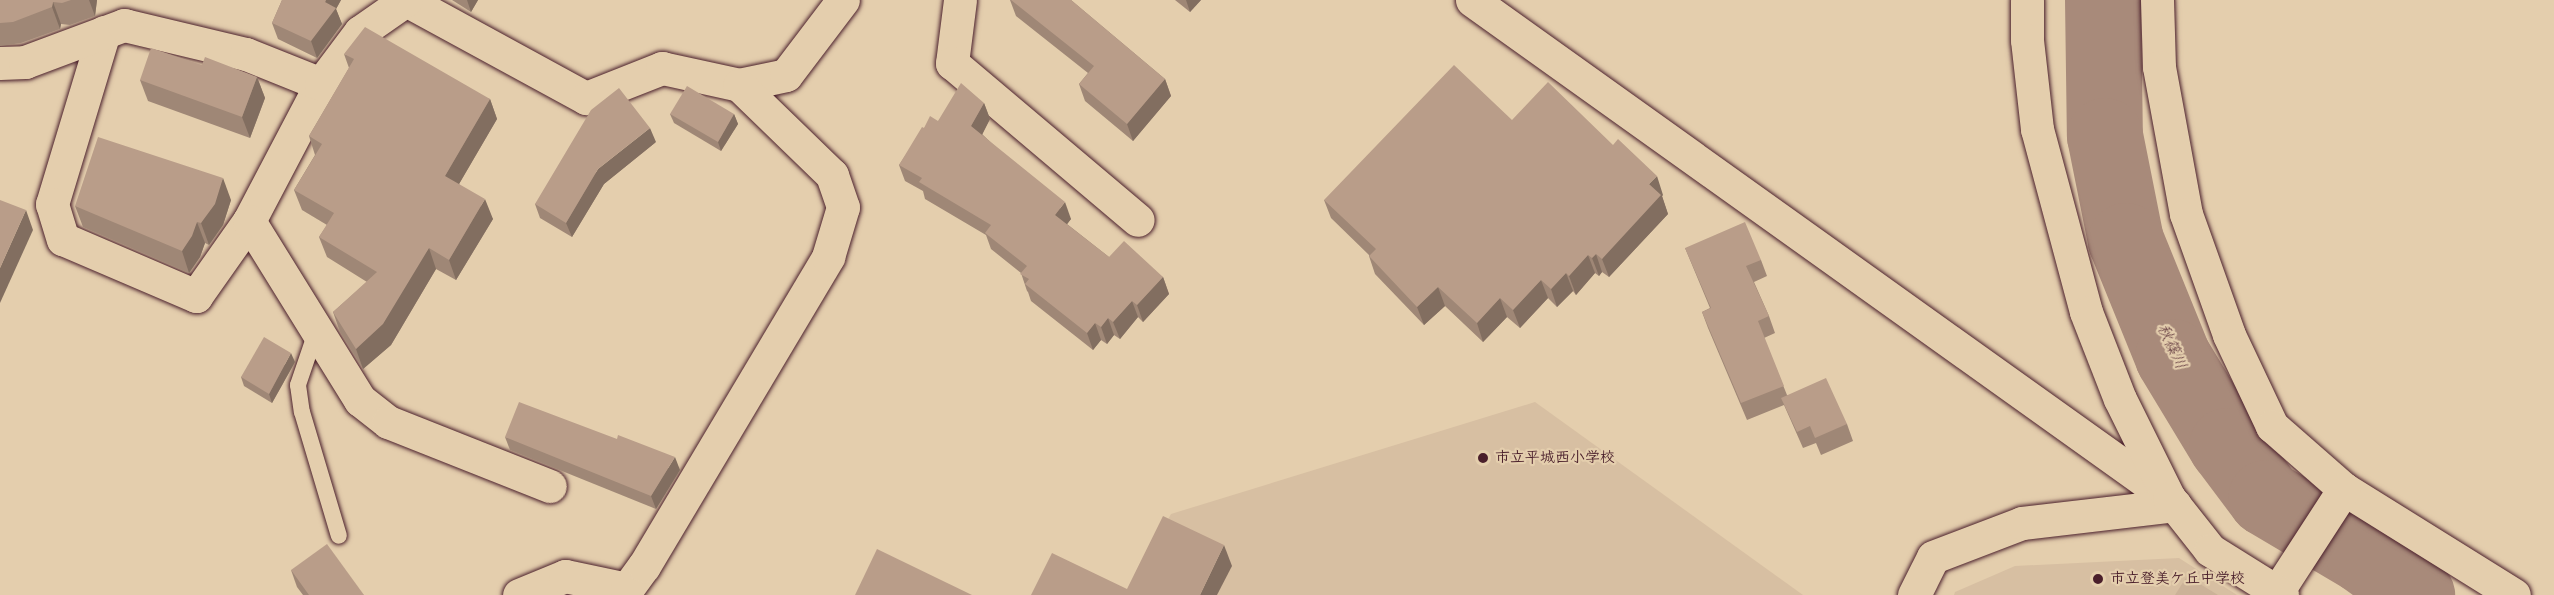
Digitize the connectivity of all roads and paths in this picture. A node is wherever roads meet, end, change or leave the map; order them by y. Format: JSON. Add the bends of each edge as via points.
{"nodes":[{"id":1,"x":406,"y":0,"type":"edge"},
{"id":2,"x":843,"y":0,"type":"edge"},
{"id":3,"x":960,"y":0,"type":"edge"},
{"id":4,"x":1472,"y":0,"type":"edge"},
{"id":5,"x":2027,"y":0,"type":"edge"},
{"id":6,"x":2157,"y":0,"type":"edge"},
{"id":7,"x":116,"y":19,"type":"edge"},
{"id":8,"x":0,"y":63,"type":"edge"},
{"id":9,"x":321,"y":84,"type":"junction"},
{"id":10,"x":739,"y":85,"type":"junction"},
{"id":11,"x":1138,"y":220,"type":"dead end"},
{"id":12,"x":249,"y":221,"type":"junction"},
{"id":13,"x":316,"y":332,"type":"junction"},
{"id":14,"x":550,"y":486,"type":"dead end"},
{"id":15,"x":2344,"y":489,"type":"junction"},
{"id":16,"x":2172,"y":502,"type":"junction"},
{"id":17,"x":339,"y":536,"type":"dead end"},
{"id":18,"x":2279,"y":593,"type":"edge"},
{"id":19,"x":519,"y":595,"type":"edge"},
{"id":20,"x":1914,"y":595,"type":"edge"},
{"id":21,"x":2514,"y":595,"type":"edge"}],
"edges":[{"from":1,"to":9,"type":"street","via":[[360,32]]},
{"from":1,"to":10,"type":"street","via":[[586,98],[662,68]]},
{"from":2,"to":10,"type":"street","via":[[786,75]]},
{"from":3,"to":11,"type":"street","via":[[952,63]]},
{"from":4,"to":16,"type":"street"},
{"from":5,"to":16,"type":"street","via":[[2027,40],[2037,129],[2086,312],[2120,399]]},
{"from":6,"to":15,"type":"street","via":[[2159,67],[2186,214],[2229,335],[2272,426]]},
{"from":7,"to":8,"type":"street","via":[[25,62]]},
{"from":7,"to":9,"type":"street","via":[[246,54]]},
{"from":7,"to":12,"type":"street","via":[[52,204],[63,239],[196,296]]},
{"from":9,"to":12,"type":"street"},
{"from":10,"to":19,"type":"street","via":[[832,175],[843,207],[828,257],[627,589],[565,576]]},
{"from":12,"to":13,"type":"street"},
{"from":13,"to":14,"type":"street","via":[[360,400],[388,422]]},
{"from":13,"to":17,"type":"lane","via":[[298,386]]},
{"from":15,"to":18,"type":"street"},
{"from":15,"to":21,"type":"street"},
{"from":16,"to":18,"type":"street","via":[[2210,550]]},
{"from":16,"to":20,"type":"street","via":[[2022,524],[1933,557]]}]}
